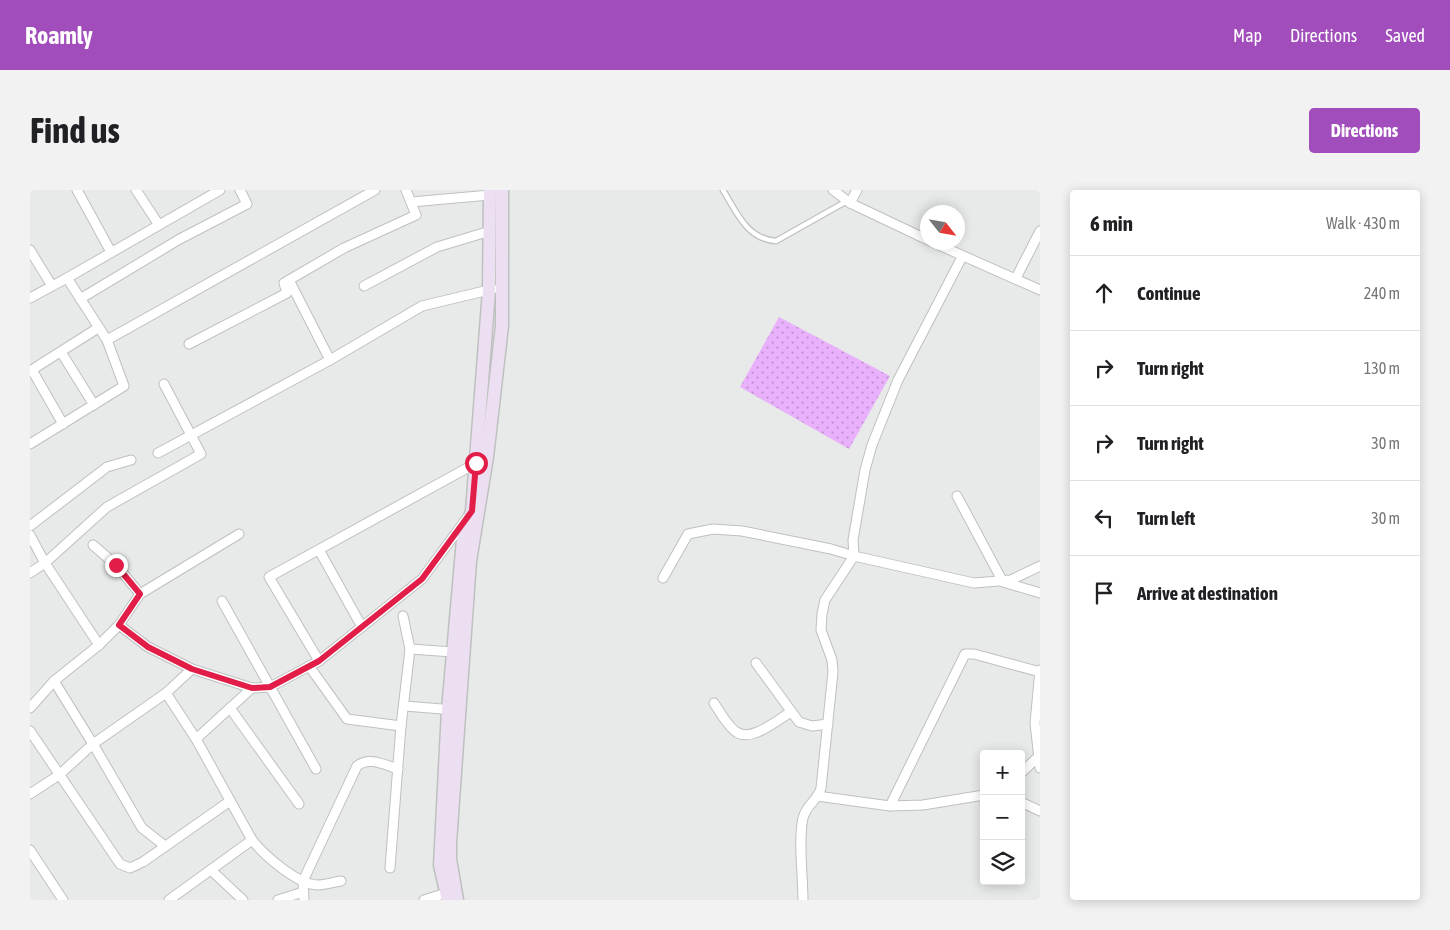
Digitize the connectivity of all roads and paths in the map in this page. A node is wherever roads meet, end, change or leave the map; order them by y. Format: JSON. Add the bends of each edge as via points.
{"nodes":[{"id":1,"x":77,"y":190,"type":"edge"},
{"id":2,"x":136,"y":190,"type":"edge"},
{"id":3,"x":220,"y":190,"type":"edge"},
{"id":4,"x":240,"y":190,"type":"edge"},
{"id":5,"x":375,"y":190,"type":"edge"},
{"id":6,"x":406,"y":190,"type":"edge"},
{"id":7,"x":502,"y":190,"type":"edge"},
{"id":8,"x":723,"y":190,"type":"edge"},
{"id":9,"x":833,"y":190,"type":"edge"},
{"id":10,"x":857,"y":190,"type":"edge"},
{"id":11,"x":490,"y":193,"type":"edge"},
{"id":12,"x":411,"y":202,"type":"junction"},
{"id":13,"x":849,"y":202,"type":"junction"},
{"id":14,"x":159,"y":225,"type":"junction"},
{"id":15,"x":490,"y":231,"type":"junction"},
{"id":16,"x":1040,"y":231,"type":"edge"},
{"id":17,"x":920,"y":236,"type":"edge"},
{"id":18,"x":30,"y":250,"type":"edge"},
{"id":19,"x":948,"y":250,"type":"edge"},
{"id":20,"x":112,"y":252,"type":"junction"},
{"id":21,"x":962,"y":257,"type":"junction"},
{"id":22,"x":67,"y":278,"type":"junction"},
{"id":23,"x":1016,"y":278,"type":"junction"},
{"id":24,"x":289,"y":280,"type":"junction"},
{"id":25,"x":52,"y":286,"type":"junction"},
{"id":26,"x":364,"y":286,"type":"dead end"},
{"id":27,"x":504,"y":288,"type":"junction"},
{"id":28,"x":489,"y":290,"type":"junction"},
{"id":29,"x":1040,"y":290,"type":"edge"},
{"id":30,"x":30,"y":298,"type":"edge"},
{"id":31,"x":80,"y":299,"type":"junction"},
{"id":32,"x":98,"y":328,"type":"junction"},
{"id":33,"x":106,"y":340,"type":"junction"},
{"id":34,"x":189,"y":344,"type":"dead end"},
{"id":35,"x":61,"y":352,"type":"junction"},
{"id":36,"x":330,"y":360,"type":"junction"},
{"id":37,"x":31,"y":371,"type":"edge"},
{"id":38,"x":164,"y":384,"type":"dead end"},
{"id":39,"x":94,"y":405,"type":"junction"},
{"id":40,"x":63,"y":424,"type":"junction"},
{"id":41,"x":190,"y":436,"type":"junction"},
{"id":42,"x":32,"y":440,"type":"edge"},
{"id":43,"x":158,"y":453,"type":"dead end"},
{"id":44,"x":488,"y":457,"type":"junction"},
{"id":45,"x":131,"y":460,"type":"dead end"},
{"id":46,"x":476,"y":463,"type":"junction"},
{"id":47,"x":957,"y":496,"type":"dead end"},
{"id":48,"x":475,"y":511,"type":"junction"},
{"id":49,"x":30,"y":526,"type":"edge"},
{"id":50,"x":239,"y":534,"type":"dead end"},
{"id":51,"x":31,"y":541,"type":"edge"},
{"id":52,"x":93,"y":545,"type":"dead end"},
{"id":53,"x":319,"y":550,"type":"junction"},
{"id":54,"x":854,"y":556,"type":"junction"},
{"id":55,"x":45,"y":563,"type":"junction"},
{"id":56,"x":1040,"y":566,"type":"edge"},
{"id":57,"x":30,"y":573,"type":"edge"},
{"id":58,"x":663,"y":578,"type":"dead end"},
{"id":59,"x":1003,"y":582,"type":"junction"},
{"id":60,"x":1040,"y":593,"type":"edge"},
{"id":61,"x":140,"y":594,"type":"junction"},
{"id":62,"x":222,"y":601,"type":"dead end"},
{"id":63,"x":403,"y":616,"type":"dead end"},
{"id":64,"x":119,"y":625,"type":"junction"},
{"id":65,"x":362,"y":627,"type":"junction"},
{"id":66,"x":99,"y":645,"type":"junction"},
{"id":67,"x":410,"y":649,"type":"junction"},
{"id":68,"x":453,"y":652,"type":"junction"},
{"id":69,"x":319,"y":661,"type":"junction"},
{"id":70,"x":756,"y":663,"type":"dead end"},
{"id":71,"x":309,"y":666,"type":"junction"},
{"id":72,"x":192,"y":669,"type":"junction"},
{"id":73,"x":1040,"y":672,"type":"edge"},
{"id":74,"x":54,"y":680,"type":"junction"},
{"id":75,"x":270,"y":687,"type":"junction"},
{"id":76,"x":252,"y":688,"type":"junction"},
{"id":77,"x":166,"y":693,"type":"junction"},
{"id":78,"x":714,"y":703,"type":"dead end"},
{"id":79,"x":405,"y":706,"type":"junction"},
{"id":80,"x":30,"y":708,"type":"edge"},
{"id":81,"x":230,"y":708,"type":"junction"},
{"id":82,"x":453,"y":710,"type":"junction"},
{"id":83,"x":790,"y":712,"type":"junction"},
{"id":84,"x":828,"y":724,"type":"junction"},
{"id":85,"x":401,"y":726,"type":"junction"},
{"id":86,"x":30,"y":731,"type":"edge"},
{"id":87,"x":196,"y":739,"type":"junction"},
{"id":88,"x":93,"y":744,"type":"junction"},
{"id":89,"x":1038,"y":757,"type":"junction"},
{"id":90,"x":1040,"y":768,"type":"edge"},
{"id":91,"x":316,"y":769,"type":"dead end"},
{"id":92,"x":398,"y":769,"type":"junction"},
{"id":93,"x":1025,"y":769,"type":"edge"},
{"id":94,"x":59,"y":775,"type":"junction"},
{"id":95,"x":30,"y":794,"type":"edge"},
{"id":96,"x":817,"y":796,"type":"junction"},
{"id":97,"x":980,"y":796,"type":"edge"},
{"id":98,"x":230,"y":801,"type":"junction"},
{"id":99,"x":299,"y":804,"type":"dead end"},
{"id":100,"x":1025,"y":804,"type":"edge"},
{"id":101,"x":890,"y":806,"type":"junction"},
{"id":102,"x":1040,"y":812,"type":"edge"},
{"id":103,"x":252,"y":840,"type":"junction"},
{"id":104,"x":165,"y":846,"type":"junction"},
{"id":105,"x":30,"y":850,"type":"edge"},
{"id":106,"x":445,"y":859,"type":"junction"},
{"id":107,"x":390,"y":868,"type":"dead end"},
{"id":108,"x":212,"y":871,"type":"junction"},
{"id":109,"x":303,"y":881,"type":"junction"},
{"id":110,"x":341,"y":881,"type":"dead end"},
{"id":111,"x":304,"y":896,"type":"edge"},
{"id":112,"x":447,"y":896,"type":"edge"},
{"id":113,"x":63,"y":900,"type":"edge"},
{"id":114,"x":169,"y":900,"type":"edge"},
{"id":115,"x":243,"y":900,"type":"edge"},
{"id":116,"x":278,"y":900,"type":"edge"},
{"id":117,"x":424,"y":900,"type":"edge"},
{"id":118,"x":458,"y":900,"type":"edge"},
{"id":119,"x":803,"y":900,"type":"edge"}],
"edges":[{"from":1,"to":20,"type":"street"},
{"from":2,"to":14,"type":"street"},
{"from":3,"to":14,"type":"street"},
{"from":4,"to":31,"type":"street","via":[[247,204],[178,240]]},
{"from":5,"to":33,"type":"street"},
{"from":6,"to":12,"type":"street"},
{"from":7,"to":27,"type":"street"},
{"from":8,"to":13,"type":"lane","via":[[751,232],[776,241]]},
{"from":9,"to":13,"type":"street"},
{"from":10,"to":13,"type":"street"},
{"from":11,"to":12,"type":"street"},
{"from":11,"to":15,"type":"street"},
{"from":12,"to":24,"type":"street","via":[[416,215],[344,248]]},
{"from":13,"to":17,"type":"street"},
{"from":14,"to":20,"type":"street"},
{"from":15,"to":26,"type":"street","via":[[437,247]]},
{"from":15,"to":28,"type":"street"},
{"from":16,"to":23,"type":"street"},
{"from":18,"to":25,"type":"street"},
{"from":19,"to":21,"type":"street"},
{"from":20,"to":22,"type":"street"},
{"from":21,"to":23,"type":"street"},
{"from":21,"to":54,"type":"street","via":[[898,380],[875,437],[865,470],[853,540]]},
{"from":22,"to":25,"type":"street"},
{"from":22,"to":31,"type":"street"},
{"from":23,"to":29,"type":"street"},
{"from":24,"to":34,"type":"street","via":[[284,283],[287,293]]},
{"from":24,"to":36,"type":"street"},
{"from":25,"to":30,"type":"street"},
{"from":27,"to":28,"type":"street"},
{"from":27,"to":44,"type":"street"},
{"from":28,"to":36,"type":"street","via":[[422,306]]},
{"from":28,"to":46,"type":"street"},
{"from":31,"to":32,"type":"street"},
{"from":32,"to":33,"type":"street"},
{"from":32,"to":35,"type":"street"},
{"from":33,"to":39,"type":"street","via":[[124,386]]},
{"from":35,"to":37,"type":"street"},
{"from":35,"to":39,"type":"street"},
{"from":36,"to":41,"type":"street"},
{"from":37,"to":40,"type":"street"},
{"from":38,"to":41,"type":"street"},
{"from":39,"to":40,"type":"street"},
{"from":40,"to":42,"type":"street"},
{"from":41,"to":43,"type":"street"},
{"from":41,"to":55,"type":"street","via":[[201,454],[107,508]]},
{"from":44,"to":46,"type":"street"},
{"from":44,"to":48,"type":"street"},
{"from":45,"to":49,"type":"street","via":[[108,467]]},
{"from":46,"to":48,"type":"street"},
{"from":46,"to":53,"type":"street"},
{"from":47,"to":59,"type":"street"},
{"from":48,"to":65,"type":"street","via":[[422,579]]},
{"from":48,"to":68,"type":"street","via":[[463,539]]},
{"from":48,"to":82,"type":"street"},
{"from":50,"to":61,"type":"street"},
{"from":51,"to":55,"type":"street"},
{"from":52,"to":61,"type":"street","via":[[116,565]]},
{"from":53,"to":65,"type":"street"},
{"from":53,"to":69,"type":"street","via":[[269,577]]},
{"from":54,"to":58,"type":"street","via":[[742,531],[695,531],[685,538]]},
{"from":54,"to":59,"type":"street","via":[[962,582]]},
{"from":54,"to":84,"type":"street","via":[[825,600],[822,614],[821,630],[833,672]]},
{"from":55,"to":57,"type":"street"},
{"from":55,"to":66,"type":"street"},
{"from":56,"to":59,"type":"street"},
{"from":59,"to":60,"type":"street"},
{"from":61,"to":64,"type":"street"},
{"from":62,"to":75,"type":"street"},
{"from":63,"to":67,"type":"street"},
{"from":64,"to":66,"type":"street"},
{"from":64,"to":72,"type":"street","via":[[148,647]]},
{"from":65,"to":69,"type":"street"},
{"from":66,"to":74,"type":"street"},
{"from":67,"to":68,"type":"street"},
{"from":67,"to":79,"type":"street"},
{"from":68,"to":82,"type":"street"},
{"from":69,"to":71,"type":"street"},
{"from":70,"to":83,"type":"street"},
{"from":71,"to":75,"type":"street"},
{"from":71,"to":85,"type":"street","via":[[347,719]]},
{"from":72,"to":76,"type":"street"},
{"from":72,"to":77,"type":"street"},
{"from":73,"to":89,"type":"street","via":[[1035,723]]},
{"from":73,"to":101,"type":"street","via":[[965,654]]},
{"from":74,"to":80,"type":"street"},
{"from":74,"to":88,"type":"street"},
{"from":75,"to":76,"type":"street"},
{"from":75,"to":91,"type":"street"},
{"from":76,"to":81,"type":"street"},
{"from":77,"to":87,"type":"street"},
{"from":77,"to":88,"type":"street"},
{"from":78,"to":83,"type":"street","via":[[734,731],[744,735]]},
{"from":79,"to":82,"type":"street"},
{"from":79,"to":85,"type":"street"},
{"from":81,"to":87,"type":"street"},
{"from":81,"to":99,"type":"street"},
{"from":82,"to":106,"type":"street"},
{"from":83,"to":84,"type":"street","via":[[802,724]]},
{"from":84,"to":96,"type":"street","via":[[821,788]]},
{"from":85,"to":92,"type":"street"},
{"from":86,"to":94,"type":"street"},
{"from":87,"to":98,"type":"street"},
{"from":88,"to":94,"type":"street"},
{"from":88,"to":104,"type":"street","via":[[142,828]]},
{"from":89,"to":90,"type":"street"},
{"from":89,"to":93,"type":"street"},
{"from":92,"to":107,"type":"street"},
{"from":92,"to":109,"type":"street","via":[[369,761],[362,761],[357,766]]},
{"from":94,"to":95,"type":"street"},
{"from":94,"to":104,"type":"street","via":[[120,864],[130,868],[136,866]]},
{"from":96,"to":101,"type":"street"},
{"from":96,"to":119,"type":"street","via":[[806,809],[802,823]]},
{"from":97,"to":101,"type":"street","via":[[923,805]]},
{"from":98,"to":103,"type":"street"},
{"from":98,"to":104,"type":"street"},
{"from":100,"to":102,"type":"street"},
{"from":103,"to":108,"type":"street"},
{"from":103,"to":109,"type":"street","via":[[262,852]]},
{"from":105,"to":113,"type":"street"},
{"from":106,"to":112,"type":"street"},
{"from":106,"to":118,"type":"street"},
{"from":108,"to":114,"type":"street"},
{"from":108,"to":115,"type":"street"},
{"from":109,"to":110,"type":"street","via":[[317,885]]},
{"from":109,"to":111,"type":"street"},
{"from":111,"to":116,"type":"street"},
{"from":112,"to":117,"type":"street"}]}
